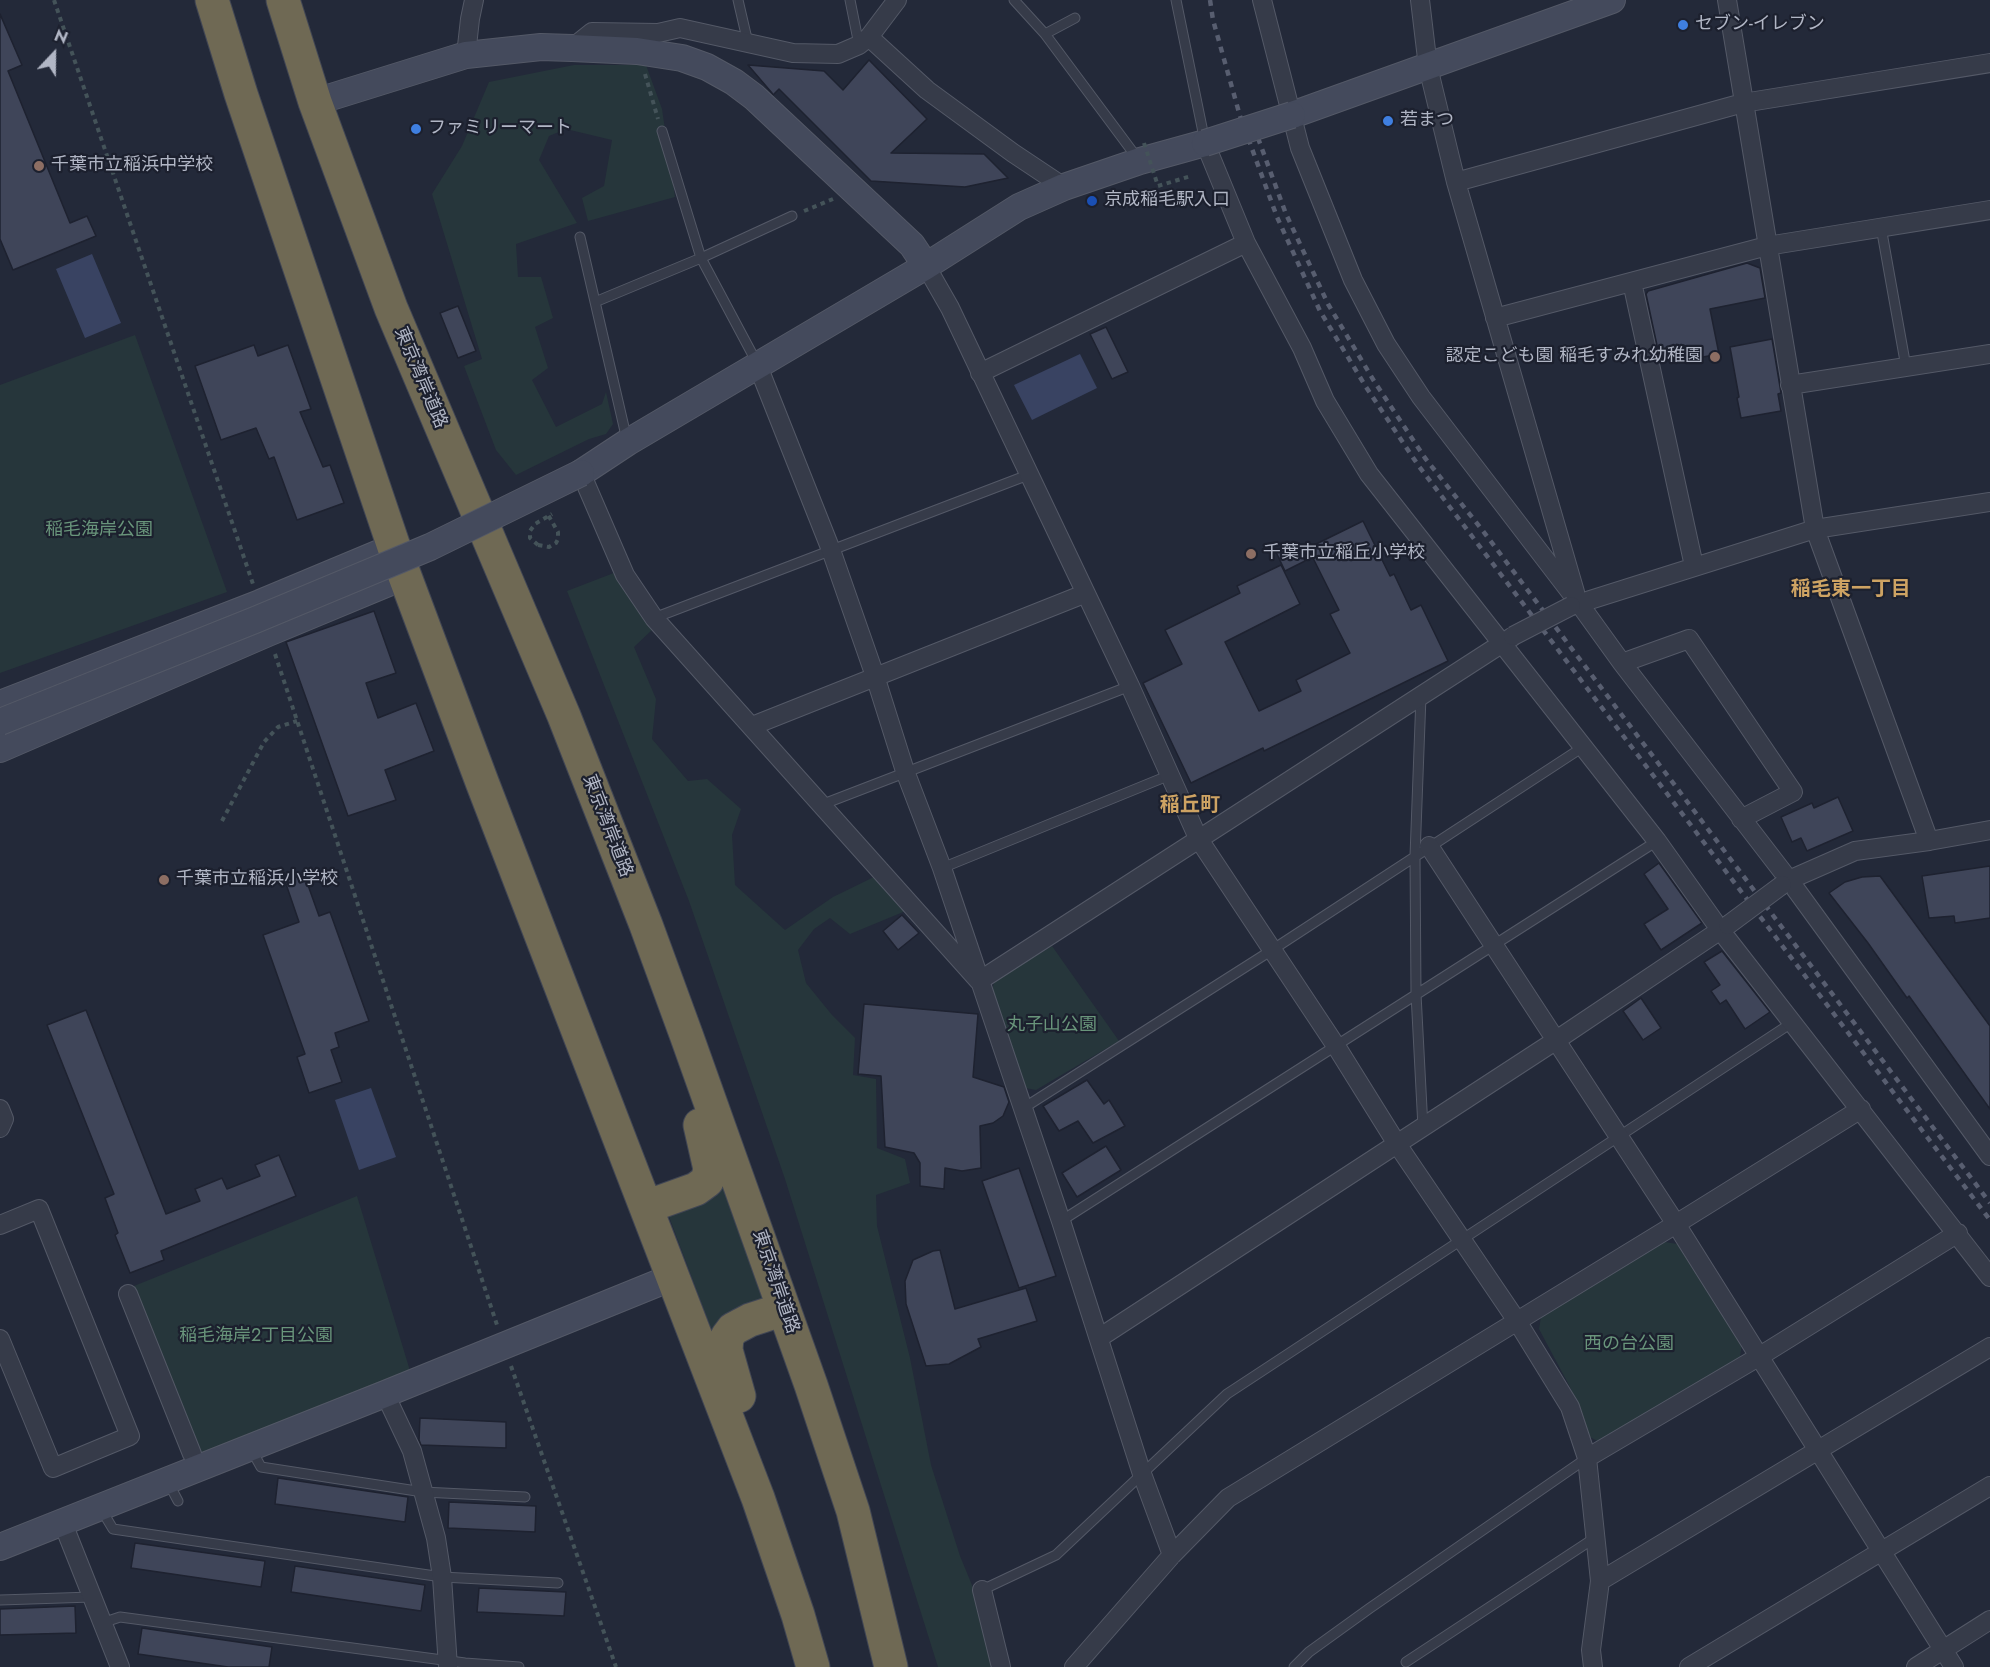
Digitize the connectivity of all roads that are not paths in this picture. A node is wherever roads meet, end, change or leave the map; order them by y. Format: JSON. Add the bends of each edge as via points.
{"nodes":[{"id":1,"x":212,"y":0,"type":"edge"},
{"id":2,"x":283,"y":0,"type":"edge"},
{"id":3,"x":474,"y":0,"type":"edge"},
{"id":4,"x":738,"y":0,"type":"edge"},
{"id":5,"x":849,"y":0,"type":"edge"},
{"id":6,"x":897,"y":0,"type":"edge"},
{"id":7,"x":1014,"y":0,"type":"edge"},
{"id":8,"x":1176,"y":0,"type":"edge"},
{"id":9,"x":1262,"y":0,"type":"edge"},
{"id":10,"x":1420,"y":0,"type":"edge"},
{"id":11,"x":1612,"y":0,"type":"edge"},
{"id":12,"x":1727,"y":0,"type":"edge"},
{"id":13,"x":1075,"y":18,"type":"dead end"},
{"id":14,"x":1045,"y":34,"type":"junction"},
{"id":15,"x":864,"y":41,"type":"junction"},
{"id":16,"x":748,"y":43,"type":"junction"},
{"id":17,"x":572,"y":48,"type":"junction"},
{"id":18,"x":465,"y":55,"type":"junction"},
{"id":19,"x":1990,"y":63,"type":"edge"},
{"id":20,"x":1428,"y":66,"type":"junction"},
{"id":21,"x":315,"y":102,"type":"junction"},
{"id":22,"x":1743,"y":103,"type":"junction"},
{"id":23,"x":1292,"y":114,"type":"junction"},
{"id":24,"x":662,"y":131,"type":"road end"},
{"id":25,"x":1205,"y":143,"type":"junction"},
{"id":26,"x":1142,"y":152,"type":"junction"},
{"id":27,"x":1456,"y":182,"type":"junction"},
{"id":28,"x":1064,"y":187,"type":"junction"},
{"id":29,"x":1990,"y":210,"type":"edge"},
{"id":30,"x":792,"y":216,"type":"road end"},
{"id":31,"x":1881,"y":227,"type":"junction"},
{"id":32,"x":580,"y":237,"type":"dead end"},
{"id":33,"x":1246,"y":243,"type":"junction"},
{"id":34,"x":1767,"y":246,"type":"junction"},
{"id":35,"x":701,"y":258,"type":"junction"},
{"id":36,"x":927,"y":266,"type":"junction"},
{"id":37,"x":1632,"y":282,"type":"junction"},
{"id":38,"x":595,"y":302,"type":"junction"},
{"id":39,"x":1496,"y":318,"type":"junction"},
{"id":40,"x":1990,"y":354,"type":"edge"},
{"id":41,"x":758,"y":366,"type":"junction"},
{"id":42,"x":1906,"y":367,"type":"junction"},
{"id":43,"x":980,"y":373,"type":"junction"},
{"id":44,"x":1790,"y":386,"type":"junction"},
{"id":45,"x":628,"y":442,"type":"junction"},
{"id":46,"x":581,"y":473,"type":"junction"},
{"id":47,"x":1028,"y":475,"type":"junction"},
{"id":48,"x":1990,"y":502,"type":"edge"},
{"id":49,"x":1815,"y":529,"type":"junction"},
{"id":50,"x":831,"y":550,"type":"junction"},
{"id":51,"x":400,"y":561,"type":"junction"},
{"id":52,"x":1694,"y":566,"type":"junction"},
{"id":53,"x":1084,"y":594,"type":"junction"},
{"id":54,"x":1575,"y":604,"type":"junction"},
{"id":55,"x":654,"y":618,"type":"junction"},
{"id":56,"x":1507,"y":640,"type":"junction"},
{"id":57,"x":1622,"y":663,"type":"junction"},
{"id":58,"x":875,"y":676,"type":"junction"},
{"id":59,"x":1130,"y":686,"type":"junction"},
{"id":60,"x":1421,"y":696,"type":"junction"},
{"id":61,"x":0,"y":704,"type":"edge"},
{"id":62,"x":0,"y":722,"type":"edge"},
{"id":63,"x":752,"y":726,"type":"junction"},
{"id":64,"x":1583,"y":747,"type":"junction"},
{"id":65,"x":0,"y":749,"type":"edge"},
{"id":66,"x":905,"y":771,"type":"junction"},
{"id":67,"x":1170,"y":775,"type":"junction"},
{"id":68,"x":821,"y":805,"type":"junction"},
{"id":69,"x":1741,"y":819,"type":"junction"},
{"id":70,"x":1990,"y":830,"type":"edge"},
{"id":71,"x":1198,"y":838,"type":"junction"},
{"id":72,"x":1657,"y":841,"type":"junction"},
{"id":73,"x":1929,"y":841,"type":"junction"},
{"id":74,"x":1422,"y":851,"type":"junction"},
{"id":75,"x":942,"y":868,"type":"junction"},
{"id":76,"x":1786,"y":882,"type":"junction"},
{"id":77,"x":1725,"y":928,"type":"junction"},
{"id":78,"x":1493,"y":945,"type":"junction"},
{"id":79,"x":1272,"y":950,"type":"junction"},
{"id":80,"x":979,"y":981,"type":"junction"},
{"id":81,"x":1416,"y":994,"type":"junction"},
{"id":82,"x":1794,"y":1022,"type":"junction"},
{"id":83,"x":687,"y":1037,"type":"junction"},
{"id":84,"x":1555,"y":1041,"type":"junction"},
{"id":85,"x":1336,"y":1046,"type":"junction"},
{"id":86,"x":0,"y":1109,"type":"edge"},
{"id":87,"x":1022,"y":1109,"type":"junction"},
{"id":88,"x":1861,"y":1109,"type":"junction"},
{"id":89,"x":0,"y":1128,"type":"edge"},
{"id":90,"x":1423,"y":1128,"type":"junction"},
{"id":91,"x":1618,"y":1136,"type":"junction"},
{"id":92,"x":1397,"y":1144,"type":"junction"},
{"id":93,"x":1990,"y":1156,"type":"edge"},
{"id":94,"x":646,"y":1208,"type":"junction"},
{"id":95,"x":1060,"y":1221,"type":"junction"},
{"id":96,"x":1676,"y":1224,"type":"junction"},
{"id":97,"x":0,"y":1225,"type":"edge"},
{"id":98,"x":1958,"y":1233,"type":"junction"},
{"id":99,"x":1463,"y":1239,"type":"junction"},
{"id":100,"x":673,"y":1277,"type":"junction"},
{"id":101,"x":1990,"y":1277,"type":"edge"},
{"id":102,"x":128,"y":1294,"type":"dead end"},
{"id":103,"x":784,"y":1309,"type":"junction"},
{"id":104,"x":1518,"y":1321,"type":"junction"},
{"id":105,"x":1099,"y":1338,"type":"junction"},
{"id":106,"x":0,"y":1339,"type":"edge"},
{"id":107,"x":1990,"y":1347,"type":"edge"},
{"id":108,"x":1760,"y":1356,"type":"junction"},
{"id":109,"x":385,"y":1394,"type":"junction"},
{"id":110,"x":250,"y":1447,"type":"junction"},
{"id":111,"x":1818,"y":1451,"type":"junction"},
{"id":112,"x":192,"y":1454,"type":"dead end"},
{"id":113,"x":1587,"y":1458,"type":"junction"},
{"id":114,"x":1142,"y":1474,"type":"junction"},
{"id":115,"x":1990,"y":1486,"type":"edge"},
{"id":116,"x":423,"y":1492,"type":"junction"},
{"id":117,"x":525,"y":1497,"type":"dead end"},
{"id":118,"x":758,"y":1498,"type":"junction"},
{"id":119,"x":108,"y":1519,"type":"dead end"},
{"id":120,"x":62,"y":1521,"type":"junction"},
{"id":121,"x":1596,"y":1537,"type":"junction"},
{"id":122,"x":0,"y":1547,"type":"edge"},
{"id":123,"x":1882,"y":1552,"type":"junction"},
{"id":124,"x":1172,"y":1555,"type":"junction"},
{"id":125,"x":442,"y":1577,"type":"junction"},
{"id":126,"x":1600,"y":1581,"type":"junction"},
{"id":127,"x":558,"y":1583,"type":"dead end"},
{"id":128,"x":982,"y":1590,"type":"joint"},
{"id":129,"x":92,"y":1597,"type":"junction"},
{"id":130,"x":0,"y":1600,"type":"edge"},
{"id":131,"x":1990,"y":1620,"type":"edge"},
{"id":132,"x":102,"y":1623,"type":"junction"},
{"id":133,"x":1943,"y":1650,"type":"junction"},
{"id":134,"x":1406,"y":1662,"type":"dead end"},
{"id":135,"x":448,"y":1664,"type":"edge"},
{"id":136,"x":120,"y":1667,"type":"edge"},
{"id":137,"x":519,"y":1667,"type":"edge"},
{"id":138,"x":813,"y":1667,"type":"edge"},
{"id":139,"x":891,"y":1667,"type":"edge"},
{"id":140,"x":1001,"y":1667,"type":"edge"},
{"id":141,"x":1074,"y":1667,"type":"edge"},
{"id":142,"x":1294,"y":1667,"type":"edge"},
{"id":143,"x":1593,"y":1667,"type":"edge"},
{"id":144,"x":1689,"y":1667,"type":"edge"},
{"id":145,"x":1916,"y":1667,"type":"edge"},
{"id":146,"x":1954,"y":1667,"type":"edge"}],
"edges":[{"from":1,"to":51,"type":"highway"},
{"from":2,"to":21,"type":"highway","name":"東京湾岸道路"},
{"from":3,"to":18,"type":"street"},
{"from":4,"to":16,"type":"lane"},
{"from":5,"to":15,"type":"lane"},
{"from":6,"to":15,"type":"street"},
{"from":7,"to":14,"type":"lane"},
{"from":8,"to":25,"type":"lane"},
{"from":9,"to":23,"type":"street"},
{"from":10,"to":20,"type":"street"},
{"from":11,"to":20,"type":"street"},
{"from":12,"to":22,"type":"street"},
{"from":13,"to":14,"type":"lane"},
{"from":14,"to":26,"type":"lane"},
{"from":15,"to":16,"type":"street","via":[[838,54],[793,53]]},
{"from":15,"to":28,"type":"street","via":[[1012,153]]},
{"from":16,"to":17,"type":"street","via":[[680,28],[658,33],[592,32]]},
{"from":17,"to":18,"type":"street","via":[[541,47]]},
{"from":17,"to":36,"type":"street","via":[[682,58],[734,82],[912,245]]},
{"from":18,"to":21,"type":"street"},
{"from":19,"to":22,"type":"street"},
{"from":20,"to":23,"type":"street"},
{"from":20,"to":27,"type":"street"},
{"from":21,"to":83,"type":"highway","name":"東京湾岸道路","via":[[391,308],[564,716]]},
{"from":22,"to":27,"type":"street"},
{"from":22,"to":34,"type":"street"},
{"from":23,"to":25,"type":"street","bridge":true},
{"from":23,"to":54,"type":"street","via":[[1300,148],[1331,227],[1386,344]]},
{"from":24,"to":35,"type":"lane"},
{"from":25,"to":26,"type":"street"},
{"from":25,"to":33,"type":"street"},
{"from":26,"to":28,"type":"street"},
{"from":27,"to":39,"type":"street"},
{"from":28,"to":36,"type":"street","via":[[1019,207]]},
{"from":29,"to":31,"type":"street"},
{"from":30,"to":35,"type":"lane"},
{"from":31,"to":34,"type":"street"},
{"from":31,"to":42,"type":"lane"},
{"from":32,"to":38,"type":"lane"},
{"from":33,"to":43,"type":"street"},
{"from":33,"to":56,"type":"street","via":[[1302,348],[1325,401],[1369,474]]},
{"from":34,"to":37,"type":"street"},
{"from":34,"to":44,"type":"street"},
{"from":35,"to":38,"type":"lane"},
{"from":35,"to":41,"type":"lane"},
{"from":36,"to":41,"type":"street"},
{"from":36,"to":43,"type":"street"},
{"from":37,"to":39,"type":"street"},
{"from":37,"to":52,"type":"street"},
{"from":38,"to":45,"type":"lane"},
{"from":39,"to":54,"type":"street"},
{"from":40,"to":42,"type":"street"},
{"from":41,"to":45,"type":"street"},
{"from":41,"to":50,"type":"street"},
{"from":42,"to":44,"type":"street"},
{"from":43,"to":47,"type":"street"},
{"from":44,"to":49,"type":"street"},
{"from":45,"to":46,"type":"street"},
{"from":46,"to":55,"type":"street","via":[[625,575]]},
{"from":46,"to":62,"type":"street","bridge":true,"via":[[430,547]]},
{"from":47,"to":50,"type":"lane"},
{"from":47,"to":53,"type":"street"},
{"from":48,"to":49,"type":"street"},
{"from":49,"to":52,"type":"street"},
{"from":49,"to":73,"type":"street"},
{"from":50,"to":55,"type":"lane"},
{"from":50,"to":58,"type":"street"},
{"from":51,"to":61,"type":"street","via":[[260,603]]},
{"from":51,"to":65,"type":"street","via":[[268,633]]},
{"from":51,"to":94,"type":"highway"},
{"from":52,"to":54,"type":"street"},
{"from":53,"to":58,"type":"street"},
{"from":53,"to":59,"type":"street"},
{"from":54,"to":56,"type":"street","bridge":true},
{"from":54,"to":57,"type":"street"},
{"from":55,"to":63,"type":"street"},
{"from":56,"to":60,"type":"street"},
{"from":56,"to":64,"type":"street"},
{"from":57,"to":69,"type":"street"},
{"from":57,"to":69,"type":"street","via":[[1689,639],[1793,792]]},
{"from":58,"to":63,"type":"street"},
{"from":58,"to":66,"type":"street"},
{"from":59,"to":66,"type":"lane"},
{"from":59,"to":67,"type":"street"},
{"from":60,"to":71,"type":"street"},
{"from":60,"to":74,"type":"lane"},
{"from":63,"to":68,"type":"street"},
{"from":64,"to":72,"type":"street"},
{"from":64,"to":74,"type":"lane"},
{"from":66,"to":68,"type":"lane"},
{"from":66,"to":75,"type":"street"},
{"from":67,"to":71,"type":"street"},
{"from":67,"to":75,"type":"lane"},
{"from":68,"to":80,"type":"street"},
{"from":69,"to":76,"type":"street"},
{"from":70,"to":73,"type":"street"},
{"from":71,"to":79,"type":"street"},
{"from":71,"to":80,"type":"street"},
{"from":72,"to":77,"type":"street"},
{"from":72,"to":78,"type":"lane"},
{"from":73,"to":76,"type":"street","via":[[1856,851]]},
{"from":74,"to":78,"type":"street"},
{"from":74,"to":79,"type":"lane"},
{"from":74,"to":81,"type":"lane"},
{"from":75,"to":80,"type":"street"},
{"from":76,"to":77,"type":"street","bridge":true},
{"from":76,"to":93,"type":"street"},
{"from":77,"to":82,"type":"street"},
{"from":77,"to":84,"type":"street"},
{"from":78,"to":81,"type":"lane"},
{"from":78,"to":84,"type":"street"},
{"from":79,"to":85,"type":"street"},
{"from":79,"to":87,"type":"lane"},
{"from":80,"to":87,"type":"street"},
{"from":81,"to":85,"type":"lane"},
{"from":81,"to":90,"type":"lane"},
{"from":82,"to":88,"type":"street"},
{"from":82,"to":91,"type":"lane"},
{"from":83,"to":94,"type":"highway","via":[[709,1175],[702,1186]]},
{"from":83,"to":103,"type":"highway","name":"東京湾岸道路"},
{"from":84,"to":90,"type":"street"},
{"from":84,"to":91,"type":"street"},
{"from":85,"to":92,"type":"street"},
{"from":85,"to":95,"type":"lane"},
{"from":86,"to":89,"type":"street","via":[[4,1119]]},
{"from":87,"to":95,"type":"street"},
{"from":88,"to":96,"type":"street"},
{"from":88,"to":98,"type":"street"},
{"from":90,"to":92,"type":"street"},
{"from":91,"to":96,"type":"street"},
{"from":91,"to":99,"type":"lane"},
{"from":92,"to":99,"type":"street"},
{"from":92,"to":105,"type":"street"},
{"from":94,"to":100,"type":"highway"},
{"from":95,"to":105,"type":"street"},
{"from":96,"to":104,"type":"street"},
{"from":96,"to":108,"type":"street"},
{"from":97,"to":106,"type":"street","via":[[39,1209],[130,1436],[53,1468]]},
{"from":98,"to":101,"type":"street"},
{"from":98,"to":108,"type":"street"},
{"from":99,"to":104,"type":"street"},
{"from":99,"to":114,"type":"lane","via":[[1227,1394]]},
{"from":100,"to":109,"type":"street"},
{"from":100,"to":118,"type":"highway"},
{"from":102,"to":112,"type":"street"},
{"from":103,"to":118,"type":"highway","via":[[750,1320],[727,1337],[726,1350],[736,1382]]},
{"from":103,"to":139,"type":"highway","name":"東京湾岸道路","via":[[853,1511]]},
{"from":104,"to":113,"type":"street","via":[[1570,1407]]},
{"from":104,"to":124,"type":"street","via":[[1228,1498]]},
{"from":105,"to":114,"type":"street"},
{"from":107,"to":111,"type":"street"},
{"from":108,"to":111,"type":"street"},
{"from":108,"to":113,"type":"street"},
{"from":109,"to":110,"type":"street"},
{"from":109,"to":116,"type":"street","via":[[412,1451]]},
{"from":110,"to":116,"type":"lane","via":[[261,1467]]},
{"from":110,"to":120,"type":"street","via":[[173,1490]]},
{"from":111,"to":123,"type":"street"},
{"from":111,"to":126,"type":"street"},
{"from":113,"to":121,"type":"street"},
{"from":113,"to":142,"type":"lane","via":[[1370,1608]]},
{"from":114,"to":124,"type":"street"},
{"from":114,"to":128,"type":"lane","via":[[1056,1555]]},
{"from":115,"to":123,"type":"street"},
{"from":116,"to":117,"type":"lane"},
{"from":116,"to":125,"type":"street"},
{"from":118,"to":138,"type":"highway"},
{"from":119,"to":125,"type":"lane","via":[[113,1529]]},
{"from":120,"to":122,"type":"street"},
{"from":120,"to":129,"type":"street"},
{"from":121,"to":126,"type":"street"},
{"from":121,"to":134,"type":"lane"},
{"from":123,"to":133,"type":"street"},
{"from":123,"to":144,"type":"street"},
{"from":124,"to":141,"type":"street"},
{"from":125,"to":127,"type":"lane"},
{"from":125,"to":135,"type":"street"},
{"from":126,"to":143,"type":"street","via":[[1591,1650]]},
{"from":128,"to":140,"type":"street"},
{"from":129,"to":130,"type":"lane"},
{"from":129,"to":132,"type":"street"},
{"from":131,"to":133,"type":"street"},
{"from":132,"to":135,"type":"lane","via":[[120,1617]]},
{"from":132,"to":136,"type":"street"},
{"from":133,"to":145,"type":"street"},
{"from":133,"to":146,"type":"street"},
{"from":135,"to":137,"type":"lane"}]}
